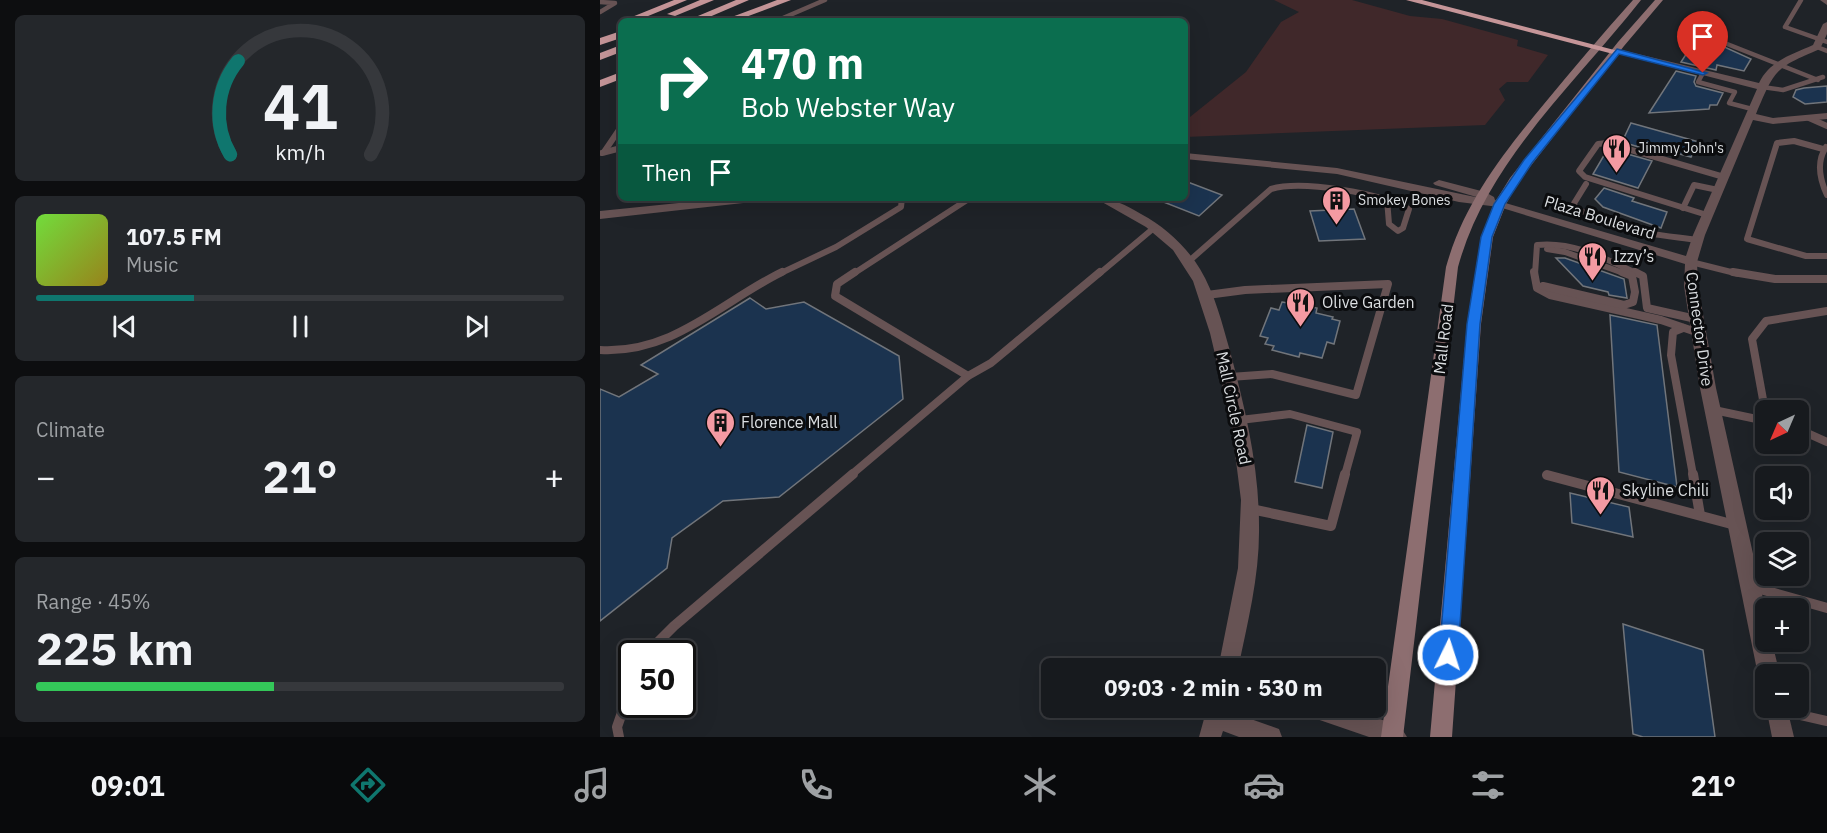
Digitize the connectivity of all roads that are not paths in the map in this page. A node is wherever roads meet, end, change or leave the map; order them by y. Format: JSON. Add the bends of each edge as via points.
{"nodes":[{"id":1,"x":682,"y":0,"type":"edge"},
{"id":2,"x":709,"y":0,"type":"edge"},
{"id":3,"x":744,"y":0,"type":"edge"},
{"id":4,"x":786,"y":0,"type":"edge"},
{"id":5,"x":801,"y":0,"type":"edge"},
{"id":6,"x":825,"y":0,"type":"edge"},
{"id":7,"x":1410,"y":0,"type":"edge"},
{"id":8,"x":1436,"y":0,"type":"edge"},
{"id":9,"x":1637,"y":0,"type":"edge"},
{"id":10,"x":1659,"y":0,"type":"edge"},
{"id":11,"x":1801,"y":0,"type":"edge"},
{"id":12,"x":600,"y":2,"type":"edge"},
{"id":13,"x":600,"y":12,"type":"edge"},
{"id":14,"x":635,"y":18,"type":"edge"},
{"id":15,"x":663,"y":18,"type":"edge"},
{"id":16,"x":699,"y":18,"type":"edge"},
{"id":17,"x":735,"y":18,"type":"edge"},
{"id":18,"x":759,"y":18,"type":"edge"},
{"id":19,"x":783,"y":18,"type":"edge"},
{"id":20,"x":618,"y":24,"type":"edge"},
{"id":21,"x":1827,"y":24,"type":"edge"},
{"id":22,"x":600,"y":31,"type":"edge"},
{"id":23,"x":618,"y":35,"type":"edge"},
{"id":24,"x":1717,"y":40,"type":"dead end"},
{"id":25,"x":600,"y":42,"type":"edge"},
{"id":26,"x":1599,"y":43,"type":"junction"},
{"id":27,"x":1821,"y":43,"type":"edge"},
{"id":28,"x":1619,"y":48,"type":"junction"},
{"id":29,"x":618,"y":49,"type":"edge"},
{"id":30,"x":1827,"y":51,"type":"edge"},
{"id":31,"x":600,"y":57,"type":"edge"},
{"id":32,"x":618,"y":59,"type":"edge"},
{"id":33,"x":600,"y":65,"type":"edge"},
{"id":34,"x":1778,"y":65,"type":"junction"},
{"id":35,"x":1703,"y":73,"type":"junction"},
{"id":36,"x":618,"y":76,"type":"edge"},
{"id":37,"x":600,"y":84,"type":"edge"},
{"id":38,"x":1762,"y":87,"type":"junction"},
{"id":39,"x":1751,"y":112,"type":"junction"},
{"id":40,"x":1827,"y":116,"type":"edge"},
{"id":41,"x":1809,"y":118,"type":"junction"},
{"id":42,"x":1827,"y":126,"type":"edge"},
{"id":43,"x":618,"y":131,"type":"edge"},
{"id":44,"x":1825,"y":148,"type":"edge"},
{"id":45,"x":618,"y":149,"type":"edge"},
{"id":46,"x":602,"y":153,"type":"edge"},
{"id":47,"x":1188,"y":156,"type":"edge"},
{"id":48,"x":1724,"y":177,"type":"junction"},
{"id":49,"x":1586,"y":184,"type":"dead end"},
{"id":50,"x":1718,"y":190,"type":"junction"},
{"id":51,"x":1827,"y":195,"type":"edge"},
{"id":52,"x":1478,"y":198,"type":"junction"},
{"id":53,"x":1387,"y":200,"type":"junction"},
{"id":54,"x":733,"y":201,"type":"edge"},
{"id":55,"x":902,"y":201,"type":"edge"},
{"id":56,"x":965,"y":201,"type":"edge"},
{"id":57,"x":1108,"y":201,"type":"edge"},
{"id":58,"x":1500,"y":204,"type":"junction"},
{"id":59,"x":1683,"y":208,"type":"junction"},
{"id":60,"x":600,"y":215,"type":"edge"},
{"id":61,"x":1707,"y":215,"type":"junction"},
{"id":62,"x":1155,"y":227,"type":"junction"},
{"id":63,"x":1698,"y":240,"type":"junction"},
{"id":64,"x":1564,"y":245,"type":"junction"},
{"id":65,"x":1827,"y":256,"type":"edge"},
{"id":66,"x":1188,"y":262,"type":"junction"},
{"id":67,"x":1691,"y":262,"type":"junction"},
{"id":68,"x":1827,"y":279,"type":"edge"},
{"id":69,"x":1207,"y":295,"type":"junction"},
{"id":70,"x":1550,"y":295,"type":"junction"},
{"id":71,"x":1827,"y":311,"type":"edge"},
{"id":72,"x":1693,"y":327,"type":"junction"},
{"id":73,"x":600,"y":350,"type":"edge"},
{"id":74,"x":968,"y":376,"type":"junction"},
{"id":75,"x":1230,"y":377,"type":"junction"},
{"id":76,"x":1763,"y":400,"type":"edge"},
{"id":77,"x":1712,"y":410,"type":"junction"},
{"id":78,"x":1755,"y":419,"type":"edge"},
{"id":79,"x":1240,"y":420,"type":"junction"},
{"id":80,"x":1809,"y":434,"type":"edge"},
{"id":81,"x":1827,"y":442,"type":"edge"},
{"id":82,"x":1547,"y":475,"type":"dead end"},
{"id":83,"x":1249,"y":509,"type":"junction"},
{"id":84,"x":1700,"y":515,"type":"junction"},
{"id":85,"x":1736,"y":525,"type":"junction"},
{"id":86,"x":1748,"y":585,"type":"junction"},
{"id":87,"x":1827,"y":608,"type":"edge"},
{"id":88,"x":660,"y":640,"type":"edge"},
{"id":89,"x":1230,"y":658,"type":"edge"},
{"id":90,"x":1766,"y":664,"type":"edge"},
{"id":91,"x":1809,"y":717,"type":"edge"},
{"id":92,"x":620,"y":718,"type":"edge"},
{"id":93,"x":1344,"y":718,"type":"edge"},
{"id":94,"x":1778,"y":718,"type":"edge"},
{"id":95,"x":1215,"y":721,"type":"edge"},
{"id":96,"x":1827,"y":722,"type":"edge"},
{"id":97,"x":1393,"y":736,"type":"edge"},
{"id":98,"x":619,"y":737,"type":"edge"},
{"id":99,"x":1271,"y":737,"type":"edge"},
{"id":100,"x":1441,"y":737,"type":"edge"},
{"id":101,"x":1783,"y":737,"type":"edge"}],
"edges":[{"from":1,"to":14,"type":"highway"},
{"from":2,"to":15,"type":"highway"},
{"from":3,"to":16,"type":"highway"},
{"from":4,"to":17,"type":"highway"},
{"from":5,"to":18,"type":"highway"},
{"from":6,"to":19,"type":"lane"},
{"from":7,"to":26,"type":"highway"},
{"from":8,"to":26,"type":"highway"},
{"from":9,"to":26,"type":"main road","name":"Mall Road"},
{"from":10,"to":28,"type":"main road","name":"Mall Road"},
{"from":11,"to":27,"type":"lane","via":[[1785,27]]},
{"from":12,"to":13,"type":"lane","via":[[615,3]]},
{"from":20,"to":22,"type":"highway"},
{"from":21,"to":27,"type":"street"},
{"from":23,"to":25,"type":"highway"},
{"from":24,"to":34,"type":"lane"},
{"from":26,"to":28,"type":"highway"},
{"from":26,"to":52,"type":"main road","name":"Mall Road","via":[[1521,138]]},
{"from":27,"to":30,"type":"lane"},
{"from":27,"to":34,"type":"street","name":"Connector Drive"},
{"from":28,"to":35,"type":"street"},
{"from":28,"to":58,"type":"main road","name":"Mall Road","via":[[1534,153]]},
{"from":29,"to":31,"type":"highway"},
{"from":32,"to":33,"type":"highway"},
{"from":34,"to":38,"type":"street","name":"Connector Drive"},
{"from":34,"to":38,"type":"lane","via":[[1821,79],[1783,90]]},
{"from":35,"to":38,"type":"street"},
{"from":35,"to":39,"type":"lane","via":[[1698,82],[1735,92],[1729,103]]},
{"from":36,"to":37,"type":"highway"},
{"from":38,"to":39,"type":"street","name":"Connector Drive"},
{"from":39,"to":41,"type":"street","via":[[1773,121]]},
{"from":39,"to":48,"type":"street","name":"Connector Drive"},
{"from":40,"to":41,"type":"street"},
{"from":41,"to":42,"type":"lane"},
{"from":43,"to":46,"type":"lane"},
{"from":44,"to":51,"type":"lane","via":[[1819,164]]},
{"from":44,"to":65,"type":"lane","via":[[1796,141],[1777,143],[1747,238],[1806,256]]},
{"from":45,"to":46,"type":"lane"},
{"from":47,"to":52,"type":"street","name":"Plaza Boulevard","via":[[1335,170]]},
{"from":48,"to":50,"type":"street","name":"Connector Drive"},
{"from":48,"to":59,"type":"lane","via":[[1607,142],[1598,144],[1579,171],[1585,177]]},
{"from":49,"to":63,"type":"lane","via":[[1573,205],[1587,215],[1646,233]]},
{"from":50,"to":59,"type":"lane","via":[[1694,185]]},
{"from":50,"to":61,"type":"street","name":"Connector Drive"},
{"from":52,"to":58,"type":"street","name":"Plaza Boulevard"},
{"from":52,"to":97,"type":"main road","name":"Mall Road","via":[[1459,238],[1452,267]]},
{"from":53,"to":53,"type":"lane","via":[[1410,209],[1398,231],[1389,224]]},
{"from":53,"to":66,"type":"lane","via":[[1282,186],[1271,189]]},
{"from":54,"to":60,"type":"street"},
{"from":55,"to":73,"type":"lane","via":[[901,207],[828,251],[757,285],[671,337],[632,351]]},
{"from":56,"to":74,"type":"lane","via":[[837,284],[836,296]]},
{"from":57,"to":62,"type":"street","name":"Mall Circle Road"},
{"from":58,"to":67,"type":"street","name":"Plaza Boulevard"},
{"from":58,"to":100,"type":"main road","name":"Mall Road","via":[[1487,237],[1474,324]]},
{"from":59,"to":61,"type":"lane"},
{"from":61,"to":63,"type":"street","name":"Connector Drive"},
{"from":62,"to":66,"type":"street","name":"Mall Circle Road"},
{"from":62,"to":74,"type":"lane","via":[[992,363]]},
{"from":63,"to":67,"type":"street","name":"Connector Drive"},
{"from":64,"to":70,"type":"lane","via":[[1546,243],[1533,250],[1534,281],[1537,288]]},
{"from":64,"to":70,"type":"lane","via":[[1547,249],[1632,276],[1633,302],[1624,305],[1543,286]]},
{"from":64,"to":72,"type":"lane","via":[[1643,276],[1647,308]]},
{"from":66,"to":69,"type":"street","name":"Mall Circle Road"},
{"from":67,"to":68,"type":"lane","via":[[1757,278]]},
{"from":67,"to":72,"type":"street","name":"Connector Drive"},
{"from":69,"to":75,"type":"street","name":"Mall Circle Road"},
{"from":69,"to":75,"type":"lane","via":[[1388,284],[1356,394],[1272,374]]},
{"from":70,"to":72,"type":"lane"},
{"from":71,"to":76,"type":"lane","via":[[1766,321],[1752,339]]},
{"from":72,"to":77,"type":"street","name":"Connector Drive"},
{"from":72,"to":84,"type":"lane","via":[[1673,332],[1671,355]]},
{"from":74,"to":88,"type":"lane"},
{"from":75,"to":79,"type":"street","name":"Mall Circle Road"},
{"from":77,"to":78,"type":"lane"},
{"from":77,"to":85,"type":"street","name":"Connector Drive"},
{"from":79,"to":83,"type":"street","name":"Mall Circle Road"},
{"from":79,"to":83,"type":"lane","via":[[1290,414],[1357,432],[1331,526]]},
{"from":80,"to":81,"type":"lane"},
{"from":82,"to":84,"type":"lane"},
{"from":83,"to":89,"type":"street","name":"Mall Circle Road","via":[[1250,551]]},
{"from":84,"to":85,"type":"lane"},
{"from":85,"to":86,"type":"street","name":"Connector Drive"},
{"from":86,"to":87,"type":"lane"},
{"from":86,"to":90,"type":"street","name":"Connector Drive"},
{"from":91,"to":96,"type":"lane"},
{"from":92,"to":98,"type":"lane"},
{"from":93,"to":97,"type":"street"},
{"from":94,"to":101,"type":"street"},
{"from":95,"to":99,"type":"street"}]}
